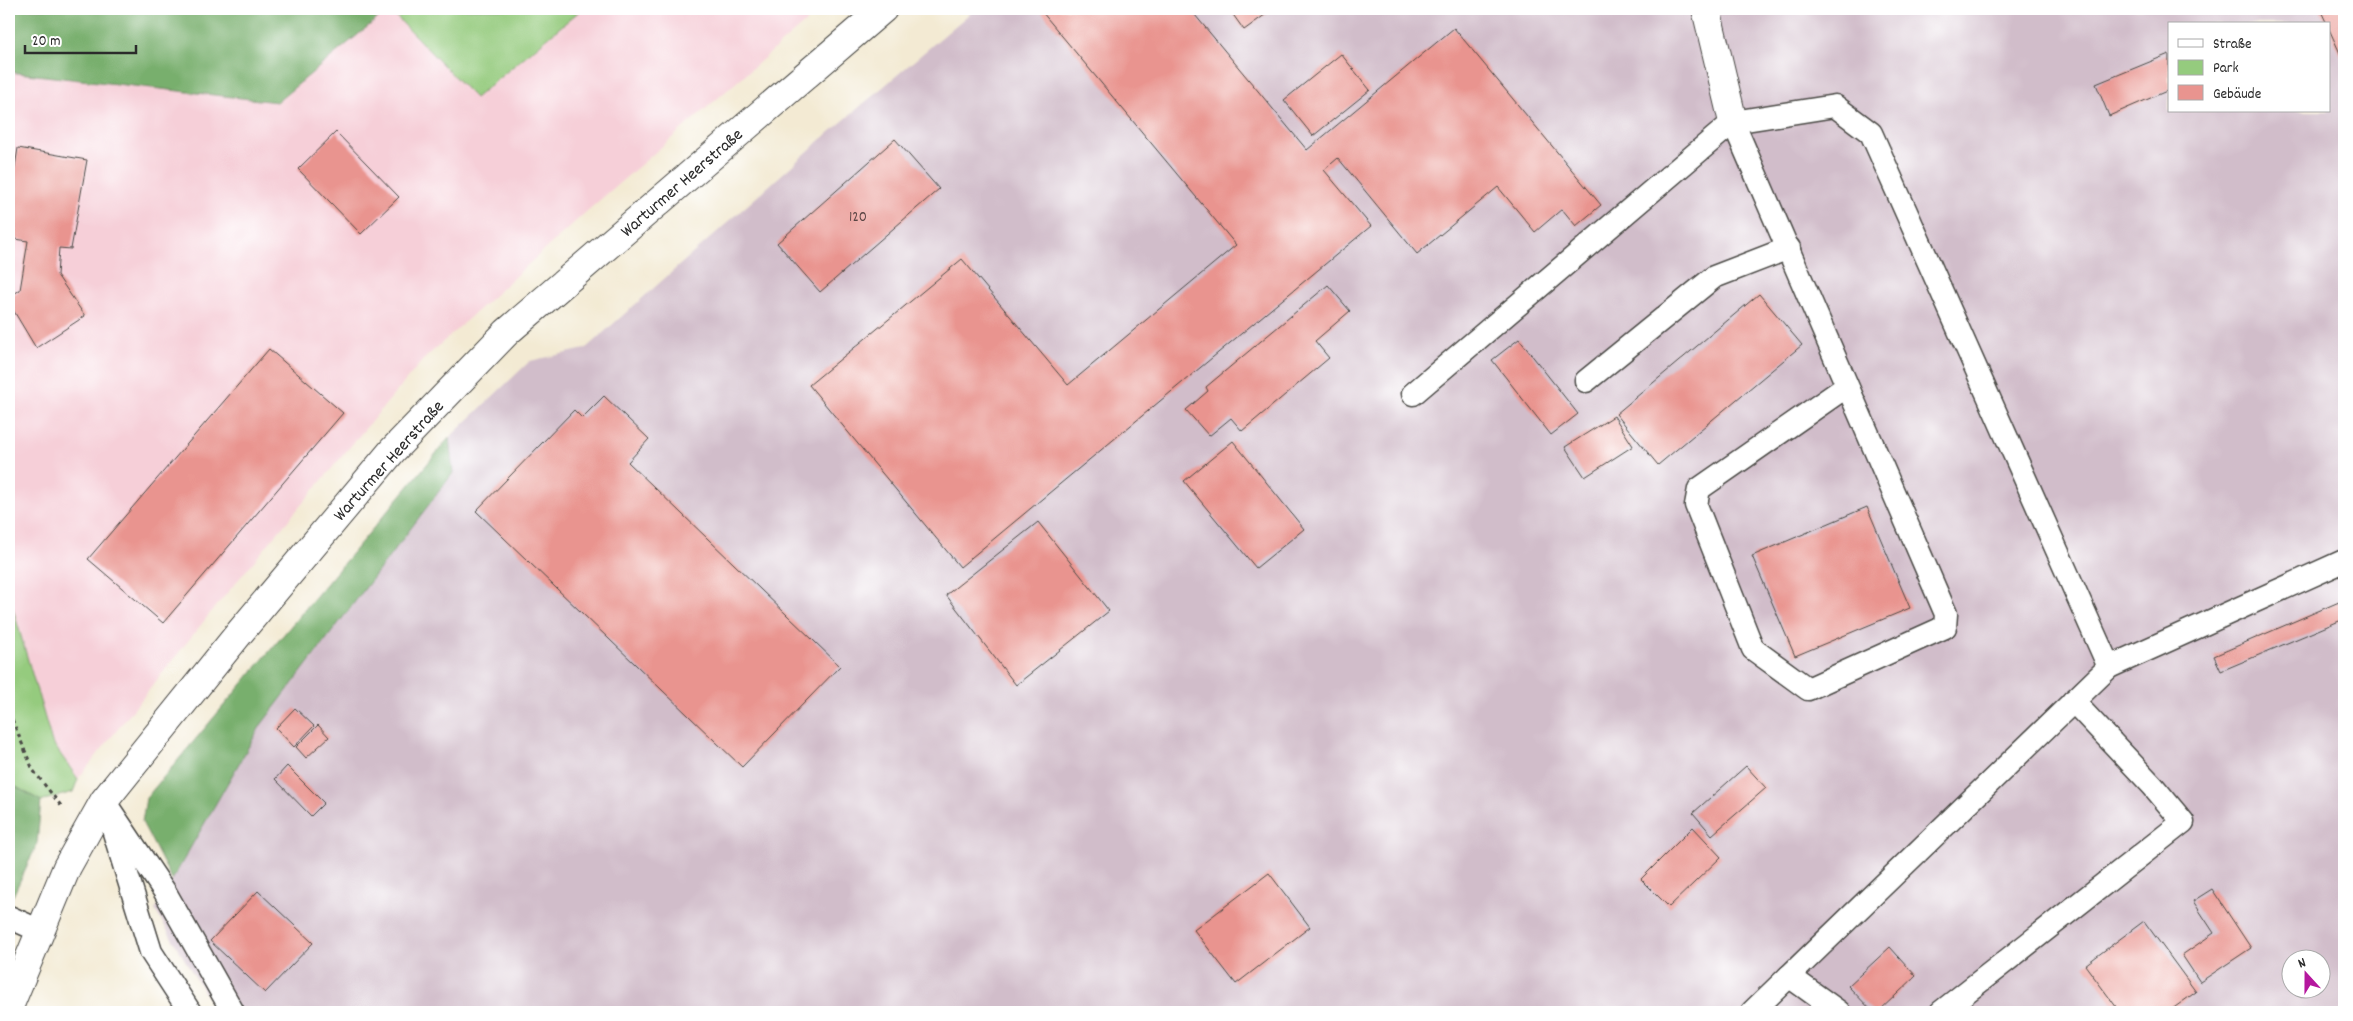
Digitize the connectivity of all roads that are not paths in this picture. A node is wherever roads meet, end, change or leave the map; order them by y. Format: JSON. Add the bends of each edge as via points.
{"nodes":[{"id":1,"x":883,"y":9,"type":"edge"},
{"id":2,"x":1706,"y":9,"type":"edge"},
{"id":3,"x":1733,"y":122,"type":"junction"},
{"id":4,"x":1789,"y":248,"type":"junction"},
{"id":5,"x":1586,"y":381,"type":"dead end"},
{"id":6,"x":1847,"y":386,"type":"junction"},
{"id":7,"x":1413,"y":394,"type":"dead end"},
{"id":8,"x":2344,"y":561,"type":"edge"},
{"id":9,"x":2109,"y":667,"type":"junction"},
{"id":10,"x":2073,"y":701,"type":"junction"},
{"id":11,"x":104,"y":801,"type":"junction"},
{"id":12,"x":9,"y":917,"type":"edge"},
{"id":13,"x":40,"y":931,"type":"junction"},
{"id":14,"x":1789,"y":976,"type":"junction"},
{"id":15,"x":9,"y":1007,"type":"edge"},
{"id":16,"x":190,"y":1012,"type":"edge"},
{"id":17,"x":233,"y":1012,"type":"edge"},
{"id":18,"x":1752,"y":1012,"type":"edge"},
{"id":19,"x":1839,"y":1012,"type":"edge"},
{"id":20,"x":1941,"y":1012,"type":"edge"}],
"edges":[{"from":1,"to":11,"type":"street","name":"Warturmer Heerstraße","via":[[507,332],[393,450]]},
{"from":2,"to":3,"type":"street"},
{"from":3,"to":4,"type":"lane"},
{"from":3,"to":7,"type":"lane"},
{"from":3,"to":9,"type":"lane","via":[[1835,106],[1871,133]]},
{"from":4,"to":5,"type":"lane","via":[[1714,277]]},
{"from":4,"to":6,"type":"lane"},
{"from":6,"to":6,"type":"lane","via":[[1946,614],[1945,627],[1808,689],[1753,649],[1696,505],[1700,489]]},
{"from":8,"to":9,"type":"lane"},
{"from":9,"to":10,"type":"lane"},
{"from":10,"to":14,"type":"lane"},
{"from":10,"to":20,"type":"lane","via":[[2183,822]]},
{"from":11,"to":13,"type":"street","name":"Warturmer Heerstraße","via":[[67,867]]},
{"from":11,"to":16,"type":"lane","via":[[151,952]]},
{"from":11,"to":17,"type":"lane","via":[[165,892]]},
{"from":12,"to":13,"type":"lane"},
{"from":13,"to":15,"type":"street","name":"Warturmer Heerstraße"},
{"from":14,"to":18,"type":"lane"},
{"from":14,"to":19,"type":"lane"}]}
